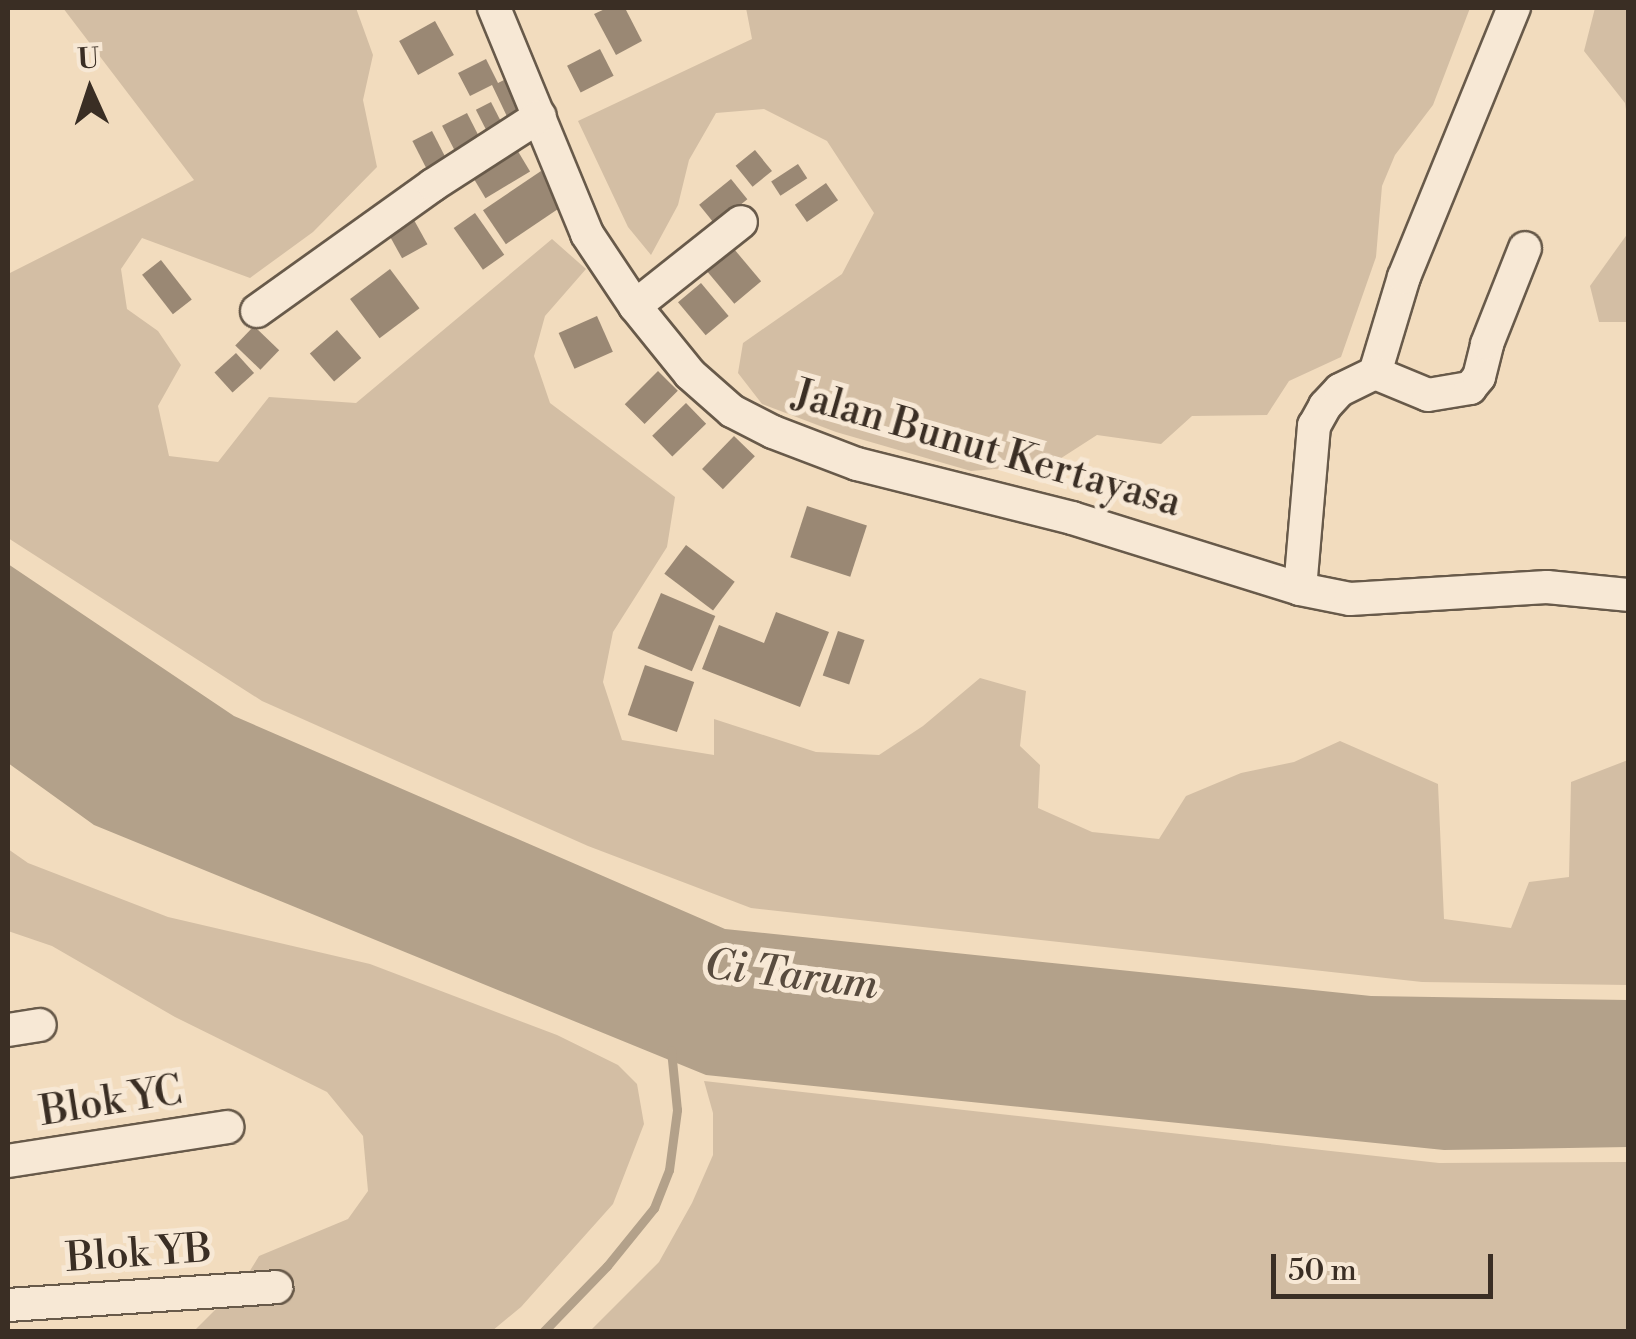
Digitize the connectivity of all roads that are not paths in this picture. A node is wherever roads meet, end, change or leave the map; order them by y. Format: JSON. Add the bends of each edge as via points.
{"nodes":[{"id":1,"x":494,"y":8,"type":"edge"},
{"id":2,"x":1514,"y":8,"type":"edge"},
{"id":3,"x":540,"y":116,"type":"junction"},
{"id":4,"x":741,"y":222,"type":"dead end"},
{"id":5,"x":1525,"y":248,"type":"dead end"},
{"id":6,"x":635,"y":306,"type":"junction"},
{"id":7,"x":257,"y":311,"type":"dead end"},
{"id":8,"x":1375,"y":373,"type":"junction"},
{"id":9,"x":1300,"y":590,"type":"junction"},
{"id":10,"x":1628,"y":595,"type":"edge"},
{"id":11,"x":227,"y":1128,"type":"dead end"},
{"id":12,"x":8,"y":1161,"type":"edge"},
{"id":13,"x":276,"y":1287,"type":"dead end"},
{"id":14,"x":8,"y":1305,"type":"edge"}],
"edges":[{"from":1,"to":3,"type":"street","name":"Jalan Bunut Kertayasa"},
{"from":2,"to":8,"type":"street","via":[[1404,277]]},
{"from":3,"to":6,"type":"street","name":"Jalan Bunut Kertayasa","via":[[587,234]]},
{"from":3,"to":7,"type":"street"},
{"from":4,"to":6,"type":"street"},
{"from":5,"to":8,"type":"street","via":[[1470,388],[1428,395]]},
{"from":6,"to":9,"type":"street","name":"Jalan Bunut Kertayasa","via":[[690,374],[732,411],[772,432],[857,464],[1072,518]]},
{"from":8,"to":9,"type":"street","via":[[1340,390],[1314,426]]},
{"from":9,"to":10,"type":"street","name":"Jalan Bunut Kertayasa","via":[[1350,599],[1547,587]]},
{"from":11,"to":12,"type":"street","name":"Blok YC"},
{"from":13,"to":14,"type":"street","name":"Blok YB"}]}
